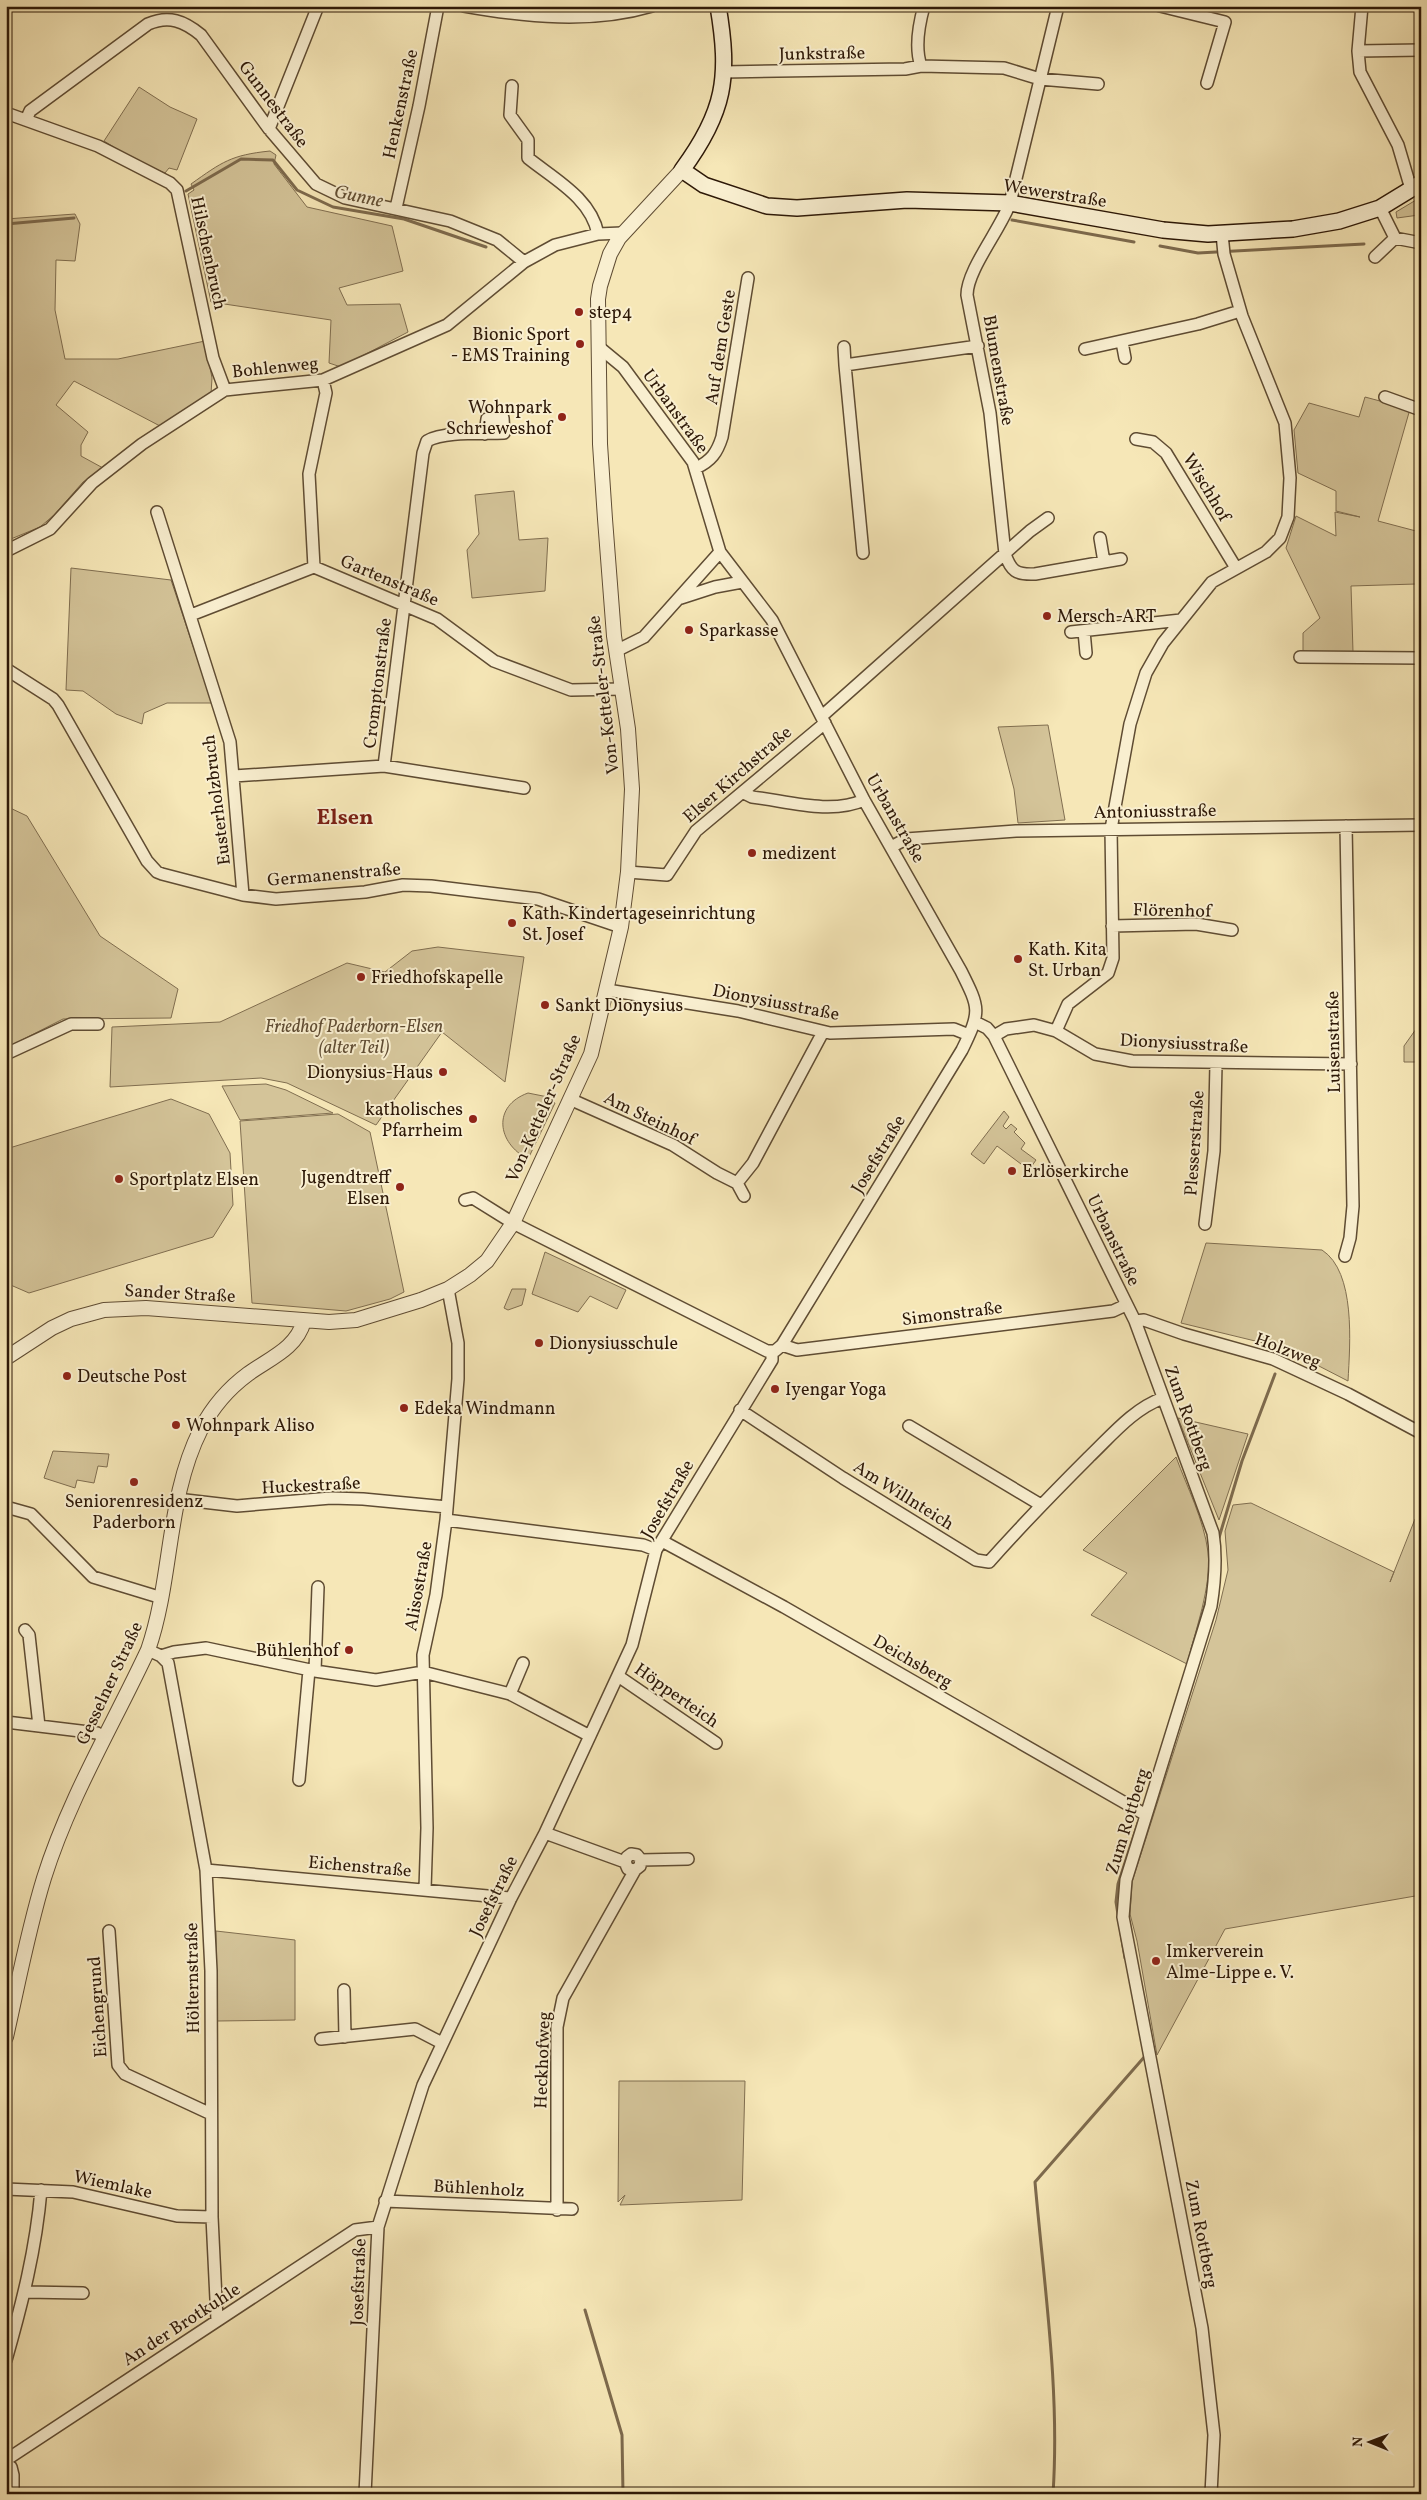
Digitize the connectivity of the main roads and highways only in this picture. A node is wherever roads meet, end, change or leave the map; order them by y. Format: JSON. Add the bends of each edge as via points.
{"nodes":[{"id":1,"x":718,"y":6,"type":"edge"},
{"id":2,"x":1416,"y":186,"type":"edge"}],
"edges":[{"from":1,"to":2,"type":"main road","name":"Wewerstraße","via":[[724,72],[716,115],[682,170],[704,185],[767,206],[786,209],[907,200],[1010,203],[1164,230],[1223,245],[1316,226],[1380,208]]}]}
